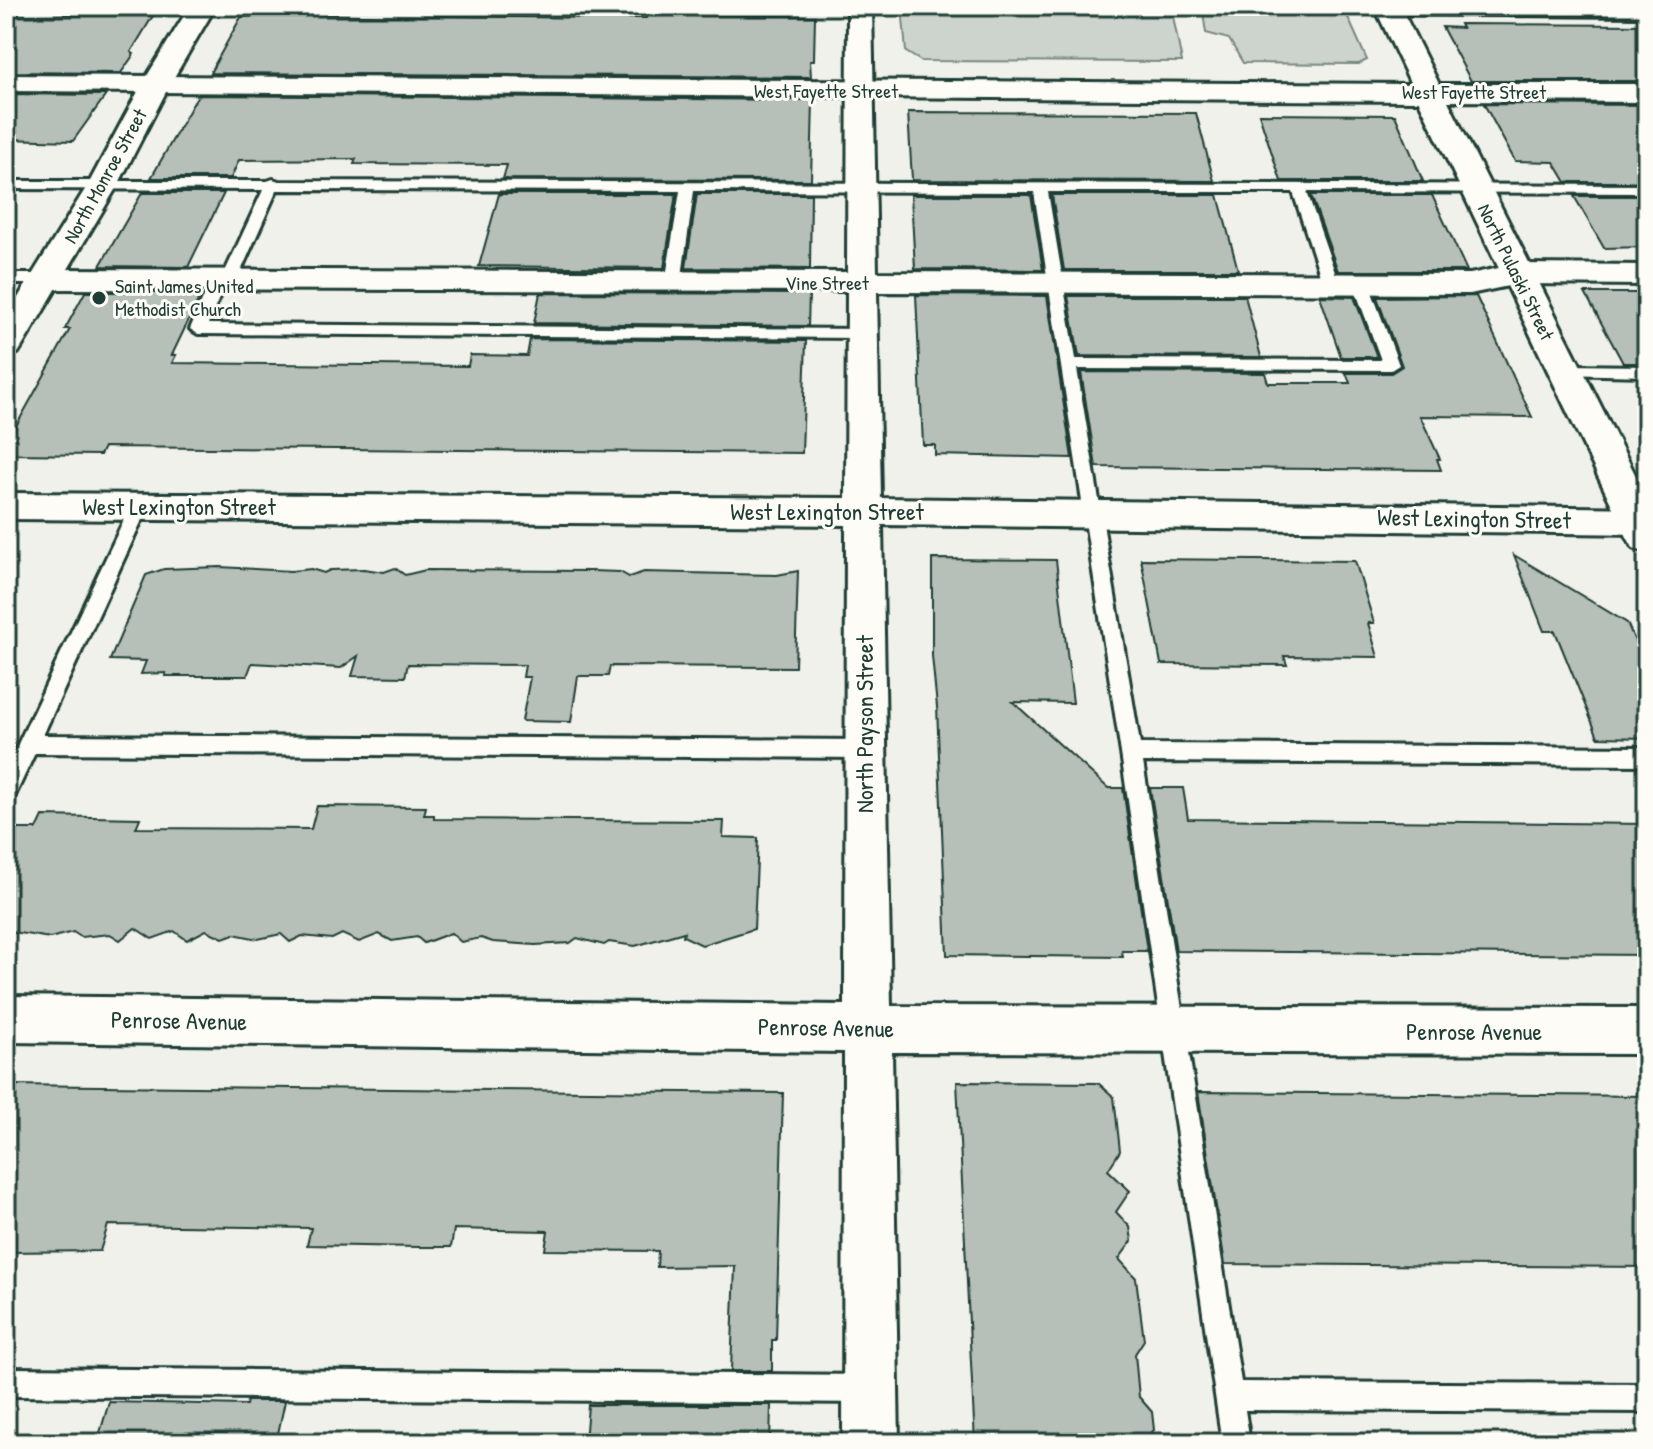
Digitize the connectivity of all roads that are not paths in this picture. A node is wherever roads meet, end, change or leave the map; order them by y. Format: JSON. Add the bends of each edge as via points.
{"nodes":[{"id":1,"x":203,"y":6,"type":"edge"},
{"id":2,"x":860,"y":6,"type":"edge"},
{"id":3,"x":1388,"y":8,"type":"edge"},
{"id":4,"x":1543,"y":9,"type":"edge"},
{"id":5,"x":1647,"y":12,"type":"edge"},
{"id":6,"x":6,"y":83,"type":"edge"},
{"id":7,"x":156,"y":84,"type":"junction"},
{"id":8,"x":860,"y":91,"type":"junction"},
{"id":9,"x":1427,"y":92,"type":"junction"},
{"id":10,"x":1647,"y":93,"type":"edge"},
{"id":11,"x":104,"y":183,"type":"junction"},
{"id":12,"x":273,"y":183,"type":"junction"},
{"id":13,"x":6,"y":185,"type":"edge"},
{"id":14,"x":688,"y":185,"type":"junction"},
{"id":15,"x":861,"y":186,"type":"junction"},
{"id":16,"x":1040,"y":186,"type":"junction"},
{"id":17,"x":1298,"y":187,"type":"junction"},
{"id":18,"x":1475,"y":188,"type":"junction"},
{"id":19,"x":1647,"y":189,"type":"edge"},
{"id":20,"x":1518,"y":274,"type":"junction"},
{"id":21,"x":1647,"y":275,"type":"edge"},
{"id":22,"x":6,"y":279,"type":"edge"},
{"id":23,"x":46,"y":279,"type":"junction"},
{"id":24,"x":224,"y":280,"type":"junction"},
{"id":25,"x":673,"y":283,"type":"junction"},
{"id":26,"x":862,"y":284,"type":"junction"},
{"id":27,"x":1056,"y":284,"type":"junction"},
{"id":28,"x":1346,"y":284,"type":"junction"},
{"id":29,"x":862,"y":333,"type":"junction"},
{"id":30,"x":6,"y":345,"type":"edge"},
{"id":31,"x":1068,"y":364,"type":"junction"},
{"id":32,"x":1565,"y":370,"type":"junction"},
{"id":33,"x":1647,"y":371,"type":"edge"},
{"id":34,"x":6,"y":506,"type":"edge"},
{"id":35,"x":139,"y":507,"type":"junction"},
{"id":36,"x":864,"y":512,"type":"junction"},
{"id":37,"x":1091,"y":513,"type":"junction"},
{"id":38,"x":1645,"y":527,"type":"edge"},
{"id":39,"x":28,"y":744,"type":"junction"},
{"id":40,"x":865,"y":749,"type":"junction"},
{"id":41,"x":1131,"y":753,"type":"junction"},
{"id":42,"x":1647,"y":756,"type":"edge"},
{"id":43,"x":6,"y":794,"type":"edge"},
{"id":44,"x":6,"y":1019,"type":"edge"},
{"id":45,"x":867,"y":1028,"type":"junction"},
{"id":46,"x":1647,"y":1031,"type":"edge"},
{"id":47,"x":1174,"y":1032,"type":"junction"},
{"id":48,"x":6,"y":1382,"type":"edge"},
{"id":49,"x":871,"y":1389,"type":"junction"},
{"id":50,"x":1229,"y":1396,"type":"junction"},
{"id":51,"x":1647,"y":1398,"type":"edge"},
{"id":52,"x":871,"y":1443,"type":"edge"},
{"id":53,"x":1236,"y":1443,"type":"edge"}],
"edges":[{"from":1,"to":7,"type":"street","name":"North Monroe Street"},
{"from":2,"to":8,"type":"street","name":"North Payson Street"},
{"from":3,"to":4,"type":"lane"},
{"from":3,"to":9,"type":"street","name":"North Pulaski Street"},
{"from":4,"to":5,"type":"lane"},
{"from":6,"to":7,"type":"street","name":"West Fayette Street"},
{"from":7,"to":8,"type":"street","name":"West Fayette Street"},
{"from":7,"to":11,"type":"street","name":"North Monroe Street"},
{"from":8,"to":9,"type":"street","name":"West Fayette Street"},
{"from":8,"to":15,"type":"street","name":"North Payson Street"},
{"from":9,"to":10,"type":"street","name":"West Fayette Street"},
{"from":9,"to":18,"type":"street","name":"North Pulaski Street"},
{"from":11,"to":12,"type":"lane"},
{"from":11,"to":13,"type":"lane"},
{"from":11,"to":23,"type":"street","name":"North Monroe Street"},
{"from":12,"to":14,"type":"lane"},
{"from":12,"to":24,"type":"lane"},
{"from":14,"to":15,"type":"lane"},
{"from":14,"to":25,"type":"lane"},
{"from":15,"to":16,"type":"lane"},
{"from":15,"to":26,"type":"street","name":"North Payson Street"},
{"from":16,"to":17,"type":"lane"},
{"from":16,"to":27,"type":"lane"},
{"from":17,"to":18,"type":"lane"},
{"from":17,"to":28,"type":"lane"},
{"from":18,"to":19,"type":"lane"},
{"from":18,"to":20,"type":"street","name":"North Pulaski Street"},
{"from":20,"to":21,"type":"street","name":"Vine Street"},
{"from":20,"to":28,"type":"street","name":"Vine Street","via":[[1470,284]]},
{"from":20,"to":32,"type":"street","name":"North Pulaski Street"},
{"from":22,"to":23,"type":"lane","name":"Vine Street"},
{"from":23,"to":24,"type":"street","name":"Vine Street"},
{"from":23,"to":30,"type":"street","name":"North Monroe Street"},
{"from":24,"to":25,"type":"street","name":"Vine Street"},
{"from":24,"to":29,"type":"lane","via":[[198,329]]},
{"from":25,"to":26,"type":"street","name":"Vine Street"},
{"from":26,"to":27,"type":"street","name":"Vine Street"},
{"from":26,"to":29,"type":"street","name":"North Payson Street"},
{"from":27,"to":28,"type":"street","name":"Vine Street"},
{"from":27,"to":31,"type":"lane"},
{"from":28,"to":31,"type":"lane","via":[[1391,365]]},
{"from":29,"to":36,"type":"street","name":"North Payson Street"},
{"from":31,"to":37,"type":"lane"},
{"from":32,"to":33,"type":"lane"},
{"from":32,"to":38,"type":"street","name":"North Pulaski Street"},
{"from":34,"to":35,"type":"street","name":"West Lexington Street"},
{"from":35,"to":36,"type":"street","name":"West Lexington Street"},
{"from":35,"to":39,"type":"lane"},
{"from":36,"to":37,"type":"street","name":"West Lexington Street"},
{"from":36,"to":40,"type":"street","name":"North Payson Street"},
{"from":37,"to":38,"type":"street","name":"West Lexington Street"},
{"from":37,"to":41,"type":"lane"},
{"from":39,"to":40,"type":"lane"},
{"from":39,"to":43,"type":"lane"},
{"from":40,"to":45,"type":"street","name":"North Payson Street"},
{"from":41,"to":42,"type":"lane"},
{"from":41,"to":47,"type":"lane"},
{"from":44,"to":45,"type":"street","name":"Penrose Avenue"},
{"from":45,"to":47,"type":"street","name":"Penrose Avenue"},
{"from":45,"to":49,"type":"street","name":"North Payson Street"},
{"from":46,"to":47,"type":"street","name":"Penrose Avenue"},
{"from":47,"to":50,"type":"lane"},
{"from":48,"to":49,"type":"lane"},
{"from":49,"to":52,"type":"street","name":"North Payson Street"},
{"from":50,"to":51,"type":"lane"},
{"from":50,"to":53,"type":"lane"}]}
